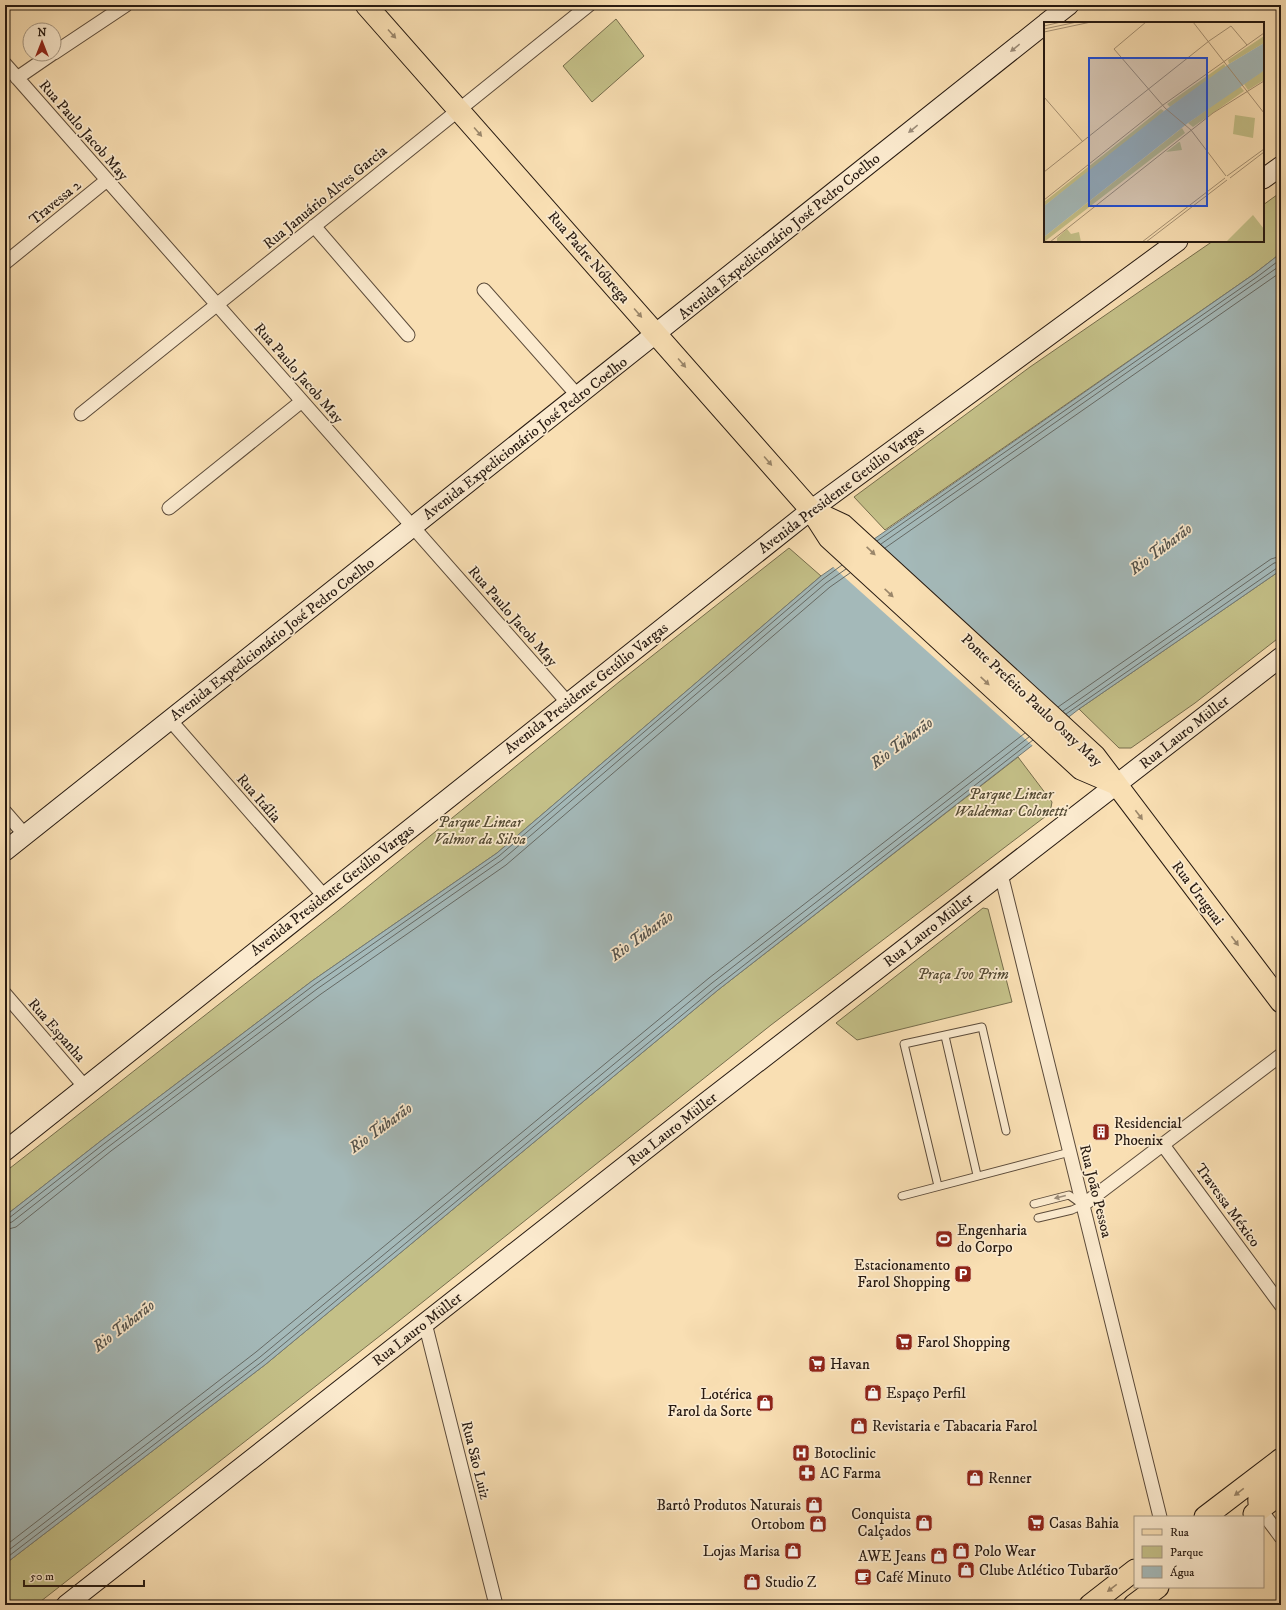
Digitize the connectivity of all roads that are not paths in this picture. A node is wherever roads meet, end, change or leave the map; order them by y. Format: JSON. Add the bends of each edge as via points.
{"nodes":[{"id":1,"x":126,"y":5,"type":"edge"},
{"id":2,"x":366,"y":5,"type":"edge"},
{"id":3,"x":589,"y":5,"type":"edge"},
{"id":4,"x":1069,"y":5,"type":"edge"},
{"id":5,"x":1047,"y":22,"type":"edge"},
{"id":6,"x":1044,"y":25,"type":"edge"},
{"id":7,"x":62,"y":47,"type":"edge"},
{"id":8,"x":40,"y":62,"type":"edge"},
{"id":9,"x":5,"y":64,"type":"edge"},
{"id":10,"x":17,"y":78,"type":"junction"},
{"id":11,"x":459,"y":110,"type":"junction"},
{"id":12,"x":1281,"y":166,"type":"edge"},
{"id":13,"x":1264,"y":178,"type":"edge"},
{"id":14,"x":107,"y":180,"type":"junction"},
{"id":15,"x":314,"y":226,"type":"junction"},
{"id":16,"x":1177,"y":242,"type":"edge"},
{"id":17,"x":5,"y":263,"type":"edge"},
{"id":18,"x":484,"y":290,"type":"dead end"},
{"id":19,"x":217,"y":304,"type":"junction"},
{"id":20,"x":656,"y":334,"type":"junction"},
{"id":21,"x":408,"y":335,"type":"dead end"},
{"id":22,"x":578,"y":396,"type":"junction"},
{"id":23,"x":302,"y":401,"type":"junction"},
{"id":24,"x":81,"y":414,"type":"dead end"},
{"id":25,"x":169,"y":508,"type":"dead end"},
{"id":26,"x":811,"y":510,"type":"junction"},
{"id":27,"x":413,"y":527,"type":"junction"},
{"id":28,"x":1281,"y":657,"type":"edge"},
{"id":29,"x":568,"y":703,"type":"junction"},
{"id":30,"x":170,"y":720,"type":"junction"},
{"id":31,"x":1116,"y":784,"type":"junction"},
{"id":32,"x":5,"y":812,"type":"edge"},
{"id":33,"x":25,"y":835,"type":"junction"},
{"id":34,"x":5,"y":851,"type":"edge"},
{"id":35,"x":1001,"y":874,"type":"junction"},
{"id":36,"x":324,"y":896,"type":"junction"},
{"id":37,"x":5,"y":994,"type":"edge"},
{"id":38,"x":1281,"y":1002,"type":"edge"},
{"id":39,"x":945,"y":1036,"type":"junction"},
{"id":40,"x":1281,"y":1055,"type":"edge"},
{"id":41,"x":85,"y":1087,"type":"junction"},
{"id":42,"x":1006,"y":1131,"type":"dead end"},
{"id":43,"x":1163,"y":1145,"type":"junction"},
{"id":44,"x":5,"y":1151,"type":"edge"},
{"id":45,"x":1070,"y":1152,"type":"junction"},
{"id":46,"x":977,"y":1175,"type":"junction"},
{"id":47,"x":938,"y":1186,"type":"junction"},
{"id":48,"x":902,"y":1196,"type":"dead end"},
{"id":49,"x":1034,"y":1204,"type":"dead end"},
{"id":50,"x":1083,"y":1205,"type":"junction"},
{"id":51,"x":1038,"y":1218,"type":"dead end"},
{"id":52,"x":1281,"y":1305,"type":"edge"},
{"id":53,"x":425,"y":1323,"type":"junction"},
{"id":54,"x":1281,"y":1460,"type":"edge"},
{"id":55,"x":1281,"y":1473,"type":"edge"},
{"id":56,"x":1281,"y":1493,"type":"edge"},
{"id":57,"x":1255,"y":1513,"type":"edge"},
{"id":58,"x":1160,"y":1516,"type":"edge"},
{"id":59,"x":1206,"y":1516,"type":"edge"},
{"id":60,"x":1264,"y":1521,"type":"edge"},
{"id":61,"x":1281,"y":1537,"type":"edge"},
{"id":62,"x":1134,"y":1571,"type":"edge"},
{"id":63,"x":1157,"y":1588,"type":"edge"},
{"id":64,"x":66,"y":1605,"type":"edge"},
{"id":65,"x":496,"y":1605,"type":"edge"},
{"id":66,"x":1090,"y":1605,"type":"edge"},
{"id":67,"x":1134,"y":1605,"type":"edge"}],
"edges":[{"from":1,"to":7,"type":"street"},
{"from":2,"to":11,"type":"main road","name":"Rua Padre Nóbrega","one_way":true},
{"from":3,"to":11,"type":"street","name":"Rua Januário Alves Garcia"},
{"from":4,"to":5,"type":"main road","name":"Avenida Expedicionário José Pedro Coelho"},
{"from":6,"to":20,"type":"main road","name":"Avenida Expedicionário José Pedro Coelho","one_way":true},
{"from":8,"to":10,"type":"street"},
{"from":9,"to":10,"type":"street","name":"Rua Paulo Jacob May"},
{"from":10,"to":14,"type":"street","name":"Rua Paulo Jacob May"},
{"from":11,"to":15,"type":"street","name":"Rua Januário Alves Garcia"},
{"from":11,"to":20,"type":"main road","name":"Rua Padre Nóbrega","one_way":true},
{"from":12,"to":13,"type":"main road"},
{"from":14,"to":17,"type":"street","name":"Travessa 2"},
{"from":14,"to":19,"type":"street","name":"Rua Paulo Jacob May"},
{"from":15,"to":19,"type":"street","name":"Rua Januário Alves Garcia"},
{"from":15,"to":21,"type":"street"},
{"from":16,"to":26,"type":"main road","name":"Avenida Presidente Getúlio Vargas"},
{"from":18,"to":22,"type":"street"},
{"from":19,"to":23,"type":"street","name":"Rua Paulo Jacob May"},
{"from":19,"to":24,"type":"street","name":"Rua Januário Alves Garcia"},
{"from":20,"to":22,"type":"main road","name":"Avenida Expedicionário José Pedro Coelho"},
{"from":20,"to":26,"type":"main road","name":"Rua Padre Nóbrega","one_way":true},
{"from":22,"to":27,"type":"main road","name":"Avenida Expedicionário José Pedro Coelho"},
{"from":23,"to":25,"type":"street"},
{"from":23,"to":27,"type":"street","name":"Rua Paulo Jacob May"},
{"from":26,"to":29,"type":"main road","name":"Avenida Presidente Getúlio Vargas"},
{"from":26,"to":31,"type":"main road","name":"Ponte Prefeito Paulo Osny May","one_way":true,"via":[[1088,763]]},
{"from":27,"to":29,"type":"street","name":"Rua Paulo Jacob May"},
{"from":27,"to":30,"type":"main road","name":"Avenida Expedicionário José Pedro Coelho"},
{"from":28,"to":31,"type":"main road","name":"Rua Lauro Müller"},
{"from":29,"to":36,"type":"main road","name":"Avenida Presidente Getúlio Vargas"},
{"from":30,"to":33,"type":"main road","name":"Avenida Expedicionário José Pedro Coelho"},
{"from":30,"to":36,"type":"street","name":"Rua Itália"},
{"from":31,"to":35,"type":"main road","name":"Rua Lauro Müller"},
{"from":31,"to":38,"type":"main road","name":"Rua Uruguai","one_way":true},
{"from":32,"to":33,"type":"street"},
{"from":33,"to":34,"type":"main road","name":"Avenida Expedicionário José Pedro Coelho"},
{"from":35,"to":45,"type":"street","name":"Rua João Pessoa"},
{"from":35,"to":53,"type":"main road","name":"Rua Lauro Müller"},
{"from":36,"to":41,"type":"main road","name":"Avenida Presidente Getúlio Vargas"},
{"from":37,"to":41,"type":"street","name":"Rua Espanha"},
{"from":39,"to":42,"type":"lane","via":[[982,1027]]},
{"from":39,"to":46,"type":"lane"},
{"from":39,"to":47,"type":"lane","via":[[904,1044]]},
{"from":40,"to":43,"type":"street"},
{"from":41,"to":44,"type":"main road","name":"Avenida Presidente Getúlio Vargas"},
{"from":43,"to":50,"type":"street"},
{"from":43,"to":52,"type":"street","name":"Travessa México"},
{"from":45,"to":46,"type":"lane"},
{"from":45,"to":50,"type":"street","name":"Rua João Pessoa"},
{"from":46,"to":47,"type":"lane"},
{"from":47,"to":48,"type":"lane"},
{"from":50,"to":49,"type":"lane","one_way":true,"via":[[1068,1195]]},
{"from":50,"to":51,"type":"lane"},
{"from":50,"to":58,"type":"street","name":"Rua João Pessoa"},
{"from":53,"to":64,"type":"main road","name":"Rua Lauro Müller"},
{"from":53,"to":65,"type":"street","name":"Rua São Luiz"},
{"from":54,"to":59,"type":"main road","one_way":true},
{"from":55,"to":57,"type":"main road","via":[[1258,1495]]},
{"from":56,"to":57,"type":"main road"},
{"from":60,"to":61,"type":"street"},
{"from":62,"to":66,"type":"main road","one_way":true},
{"from":63,"to":67,"type":"main road"}]}
